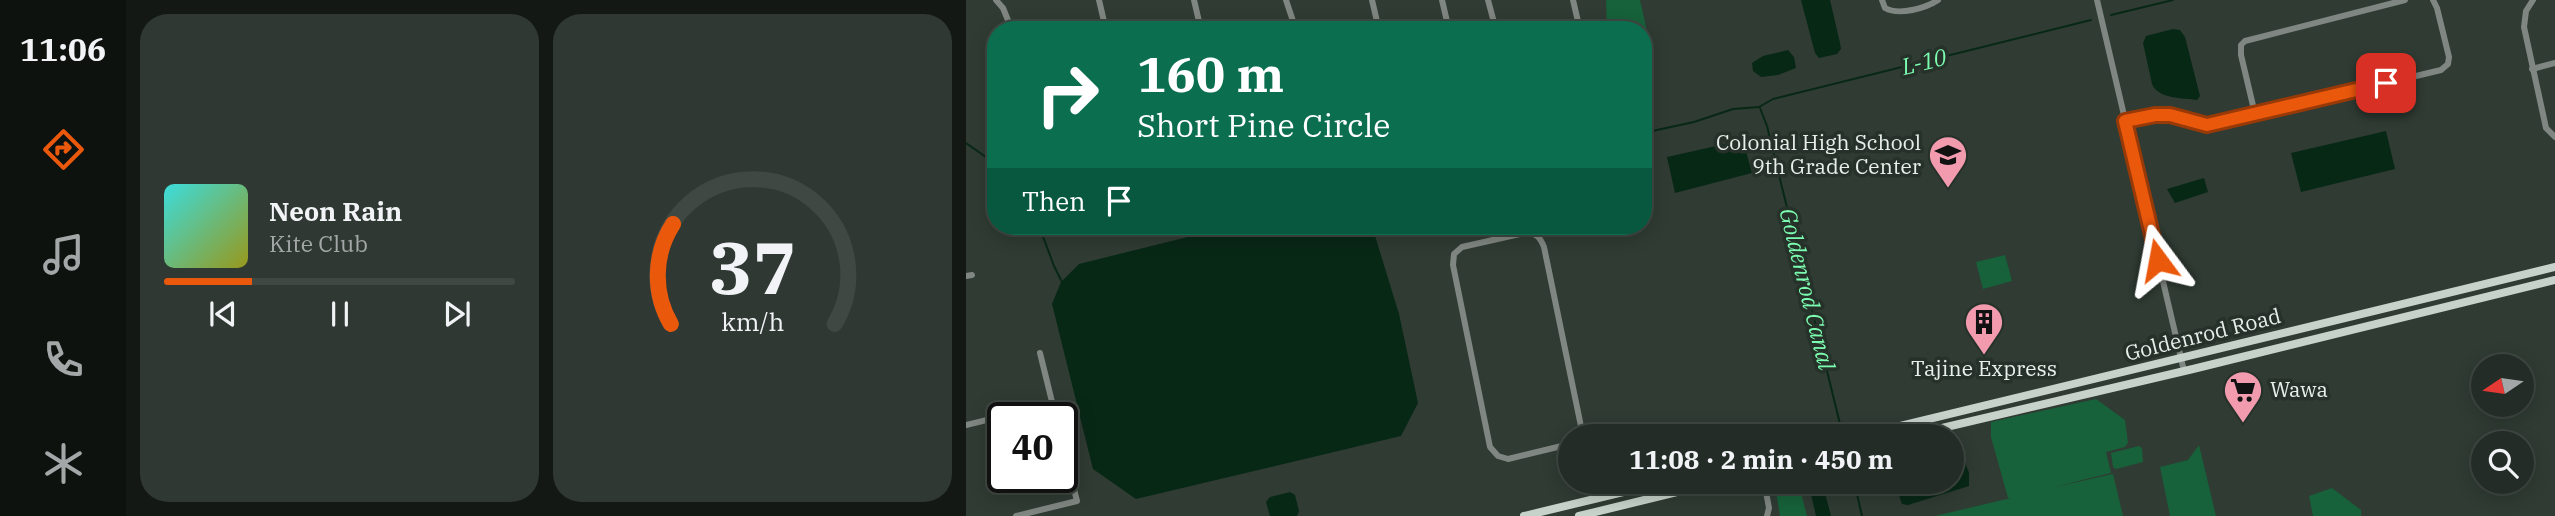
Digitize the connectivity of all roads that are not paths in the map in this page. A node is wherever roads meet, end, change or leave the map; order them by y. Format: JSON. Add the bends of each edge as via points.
{"nodes":[{"id":1,"x":996,"y":0,"type":"edge"},
{"id":2,"x":1099,"y":0,"type":"edge"},
{"id":3,"x":1194,"y":0,"type":"edge"},
{"id":4,"x":1286,"y":0,"type":"edge"},
{"id":5,"x":1371,"y":0,"type":"edge"},
{"id":6,"x":1442,"y":0,"type":"edge"},
{"id":7,"x":1488,"y":0,"type":"edge"},
{"id":8,"x":1573,"y":0,"type":"edge"},
{"id":9,"x":1882,"y":0,"type":"edge"},
{"id":10,"x":1938,"y":0,"type":"edge"},
{"id":11,"x":2097,"y":0,"type":"edge"},
{"id":12,"x":2405,"y":0,"type":"edge"},
{"id":13,"x":2433,"y":0,"type":"edge"},
{"id":14,"x":2533,"y":0,"type":"edge"},
{"id":15,"x":1008,"y":21,"type":"edge"},
{"id":16,"x":1104,"y":21,"type":"edge"},
{"id":17,"x":1199,"y":21,"type":"edge"},
{"id":18,"x":1293,"y":21,"type":"edge"},
{"id":19,"x":1376,"y":21,"type":"edge"},
{"id":20,"x":1448,"y":21,"type":"edge"},
{"id":21,"x":1494,"y":21,"type":"edge"},
{"id":22,"x":1578,"y":21,"type":"edge"},
{"id":23,"x":2555,"y":63,"type":"edge"},
{"id":24,"x":2532,"y":69,"type":"junction"},
{"id":25,"x":2255,"y":114,"type":"junction"},
{"id":26,"x":2125,"y":121,"type":"junction"},
{"id":27,"x":2555,"y":137,"type":"edge"},
{"id":28,"x":1515,"y":235,"type":"edge"},
{"id":29,"x":1536,"y":235,"type":"edge"},
{"id":30,"x":2555,"y":267,"type":"edge"},
{"id":31,"x":2555,"y":280,"type":"edge"},
{"id":32,"x":2396,"y":305,"type":"junction"},
{"id":33,"x":2382,"y":323,"type":"junction"},
{"id":34,"x":1040,"y":353,"type":"dead end"},
{"id":35,"x":2181,"y":359,"type":"junction"},
{"id":36,"x":2184,"y":371,"type":"junction"},
{"id":37,"x":1052,"y":402,"type":"edge"},
{"id":38,"x":1975,"y":407,"type":"junction"},
{"id":39,"x":987,"y":420,"type":"edge"},
{"id":40,"x":1964,"y":422,"type":"junction"},
{"id":41,"x":1581,"y":424,"type":"edge"},
{"id":42,"x":1907,"y":424,"type":"edge"},
{"id":43,"x":1956,"y":424,"type":"edge"},
{"id":44,"x":966,"y":425,"type":"edge"},
{"id":45,"x":1558,"y":447,"type":"edge"},
{"id":46,"x":1075,"y":493,"type":"edge"},
{"id":47,"x":1597,"y":494,"type":"edge"},
{"id":48,"x":1615,"y":494,"type":"edge"},
{"id":49,"x":1673,"y":494,"type":"edge"},
{"id":50,"x":1766,"y":494,"type":"edge"},
{"id":51,"x":1598,"y":498,"type":"junction"},
{"id":52,"x":1602,"y":513,"type":"edge"},
{"id":53,"x":1016,"y":516,"type":"edge"},
{"id":54,"x":1524,"y":516,"type":"edge"},
{"id":55,"x":1579,"y":516,"type":"edge"},
{"id":56,"x":1767,"y":516,"type":"edge"}],
"edges":[{"from":1,"to":15,"type":"street"},
{"from":2,"to":16,"type":"street"},
{"from":3,"to":17,"type":"street"},
{"from":4,"to":18,"type":"street"},
{"from":5,"to":19,"type":"street"},
{"from":6,"to":20,"type":"street"},
{"from":7,"to":21,"type":"street"},
{"from":8,"to":22,"type":"street"},
{"from":9,"to":10,"type":"street","via":[[1885,8],[1895,12]]},
{"from":11,"to":26,"type":"street"},
{"from":12,"to":25,"type":"street","via":[[2245,41],[2241,55]]},
{"from":13,"to":25,"type":"street","via":[[2448,52],[2444,68]]},
{"from":14,"to":24,"type":"street","via":[[2524,27]]},
{"from":23,"to":24,"type":"street"},
{"from":24,"to":27,"type":"street","via":[[2546,128]]},
{"from":25,"to":26,"type":"street","via":[[2207,125],[2170,115]]},
{"from":26,"to":35,"type":"street"},
{"from":28,"to":45,"type":"street","via":[[1462,247],[1454,254],[1453,265],[1490,447],[1508,459]]},
{"from":29,"to":41,"type":"street","via":[[1544,247]]},
{"from":30,"to":32,"type":"main road","name":"Goldenrod Road"},
{"from":31,"to":33,"type":"main road","name":"Goldenrod Road"},
{"from":32,"to":33,"type":"main road"},
{"from":32,"to":35,"type":"main road","name":"Goldenrod Road"},
{"from":33,"to":36,"type":"main road","name":"Goldenrod Road"},
{"from":34,"to":37,"type":"street"},
{"from":35,"to":36,"type":"street"},
{"from":35,"to":38,"type":"main road","name":"Goldenrod Road"},
{"from":36,"to":40,"type":"main road","name":"Goldenrod Road"},
{"from":38,"to":40,"type":"main road"},
{"from":38,"to":42,"type":"main road","name":"Goldenrod Road"},
{"from":39,"to":44,"type":"street"},
{"from":40,"to":43,"type":"main road","name":"Goldenrod Road"},
{"from":46,"to":53,"type":"street","via":[[1077,501]]},
{"from":47,"to":51,"type":"street"},
{"from":48,"to":51,"type":"main road"},
{"from":49,"to":52,"type":"main road"},
{"from":50,"to":56,"type":"street"},
{"from":51,"to":54,"type":"main road"},
{"from":52,"to":55,"type":"main road"}]}
